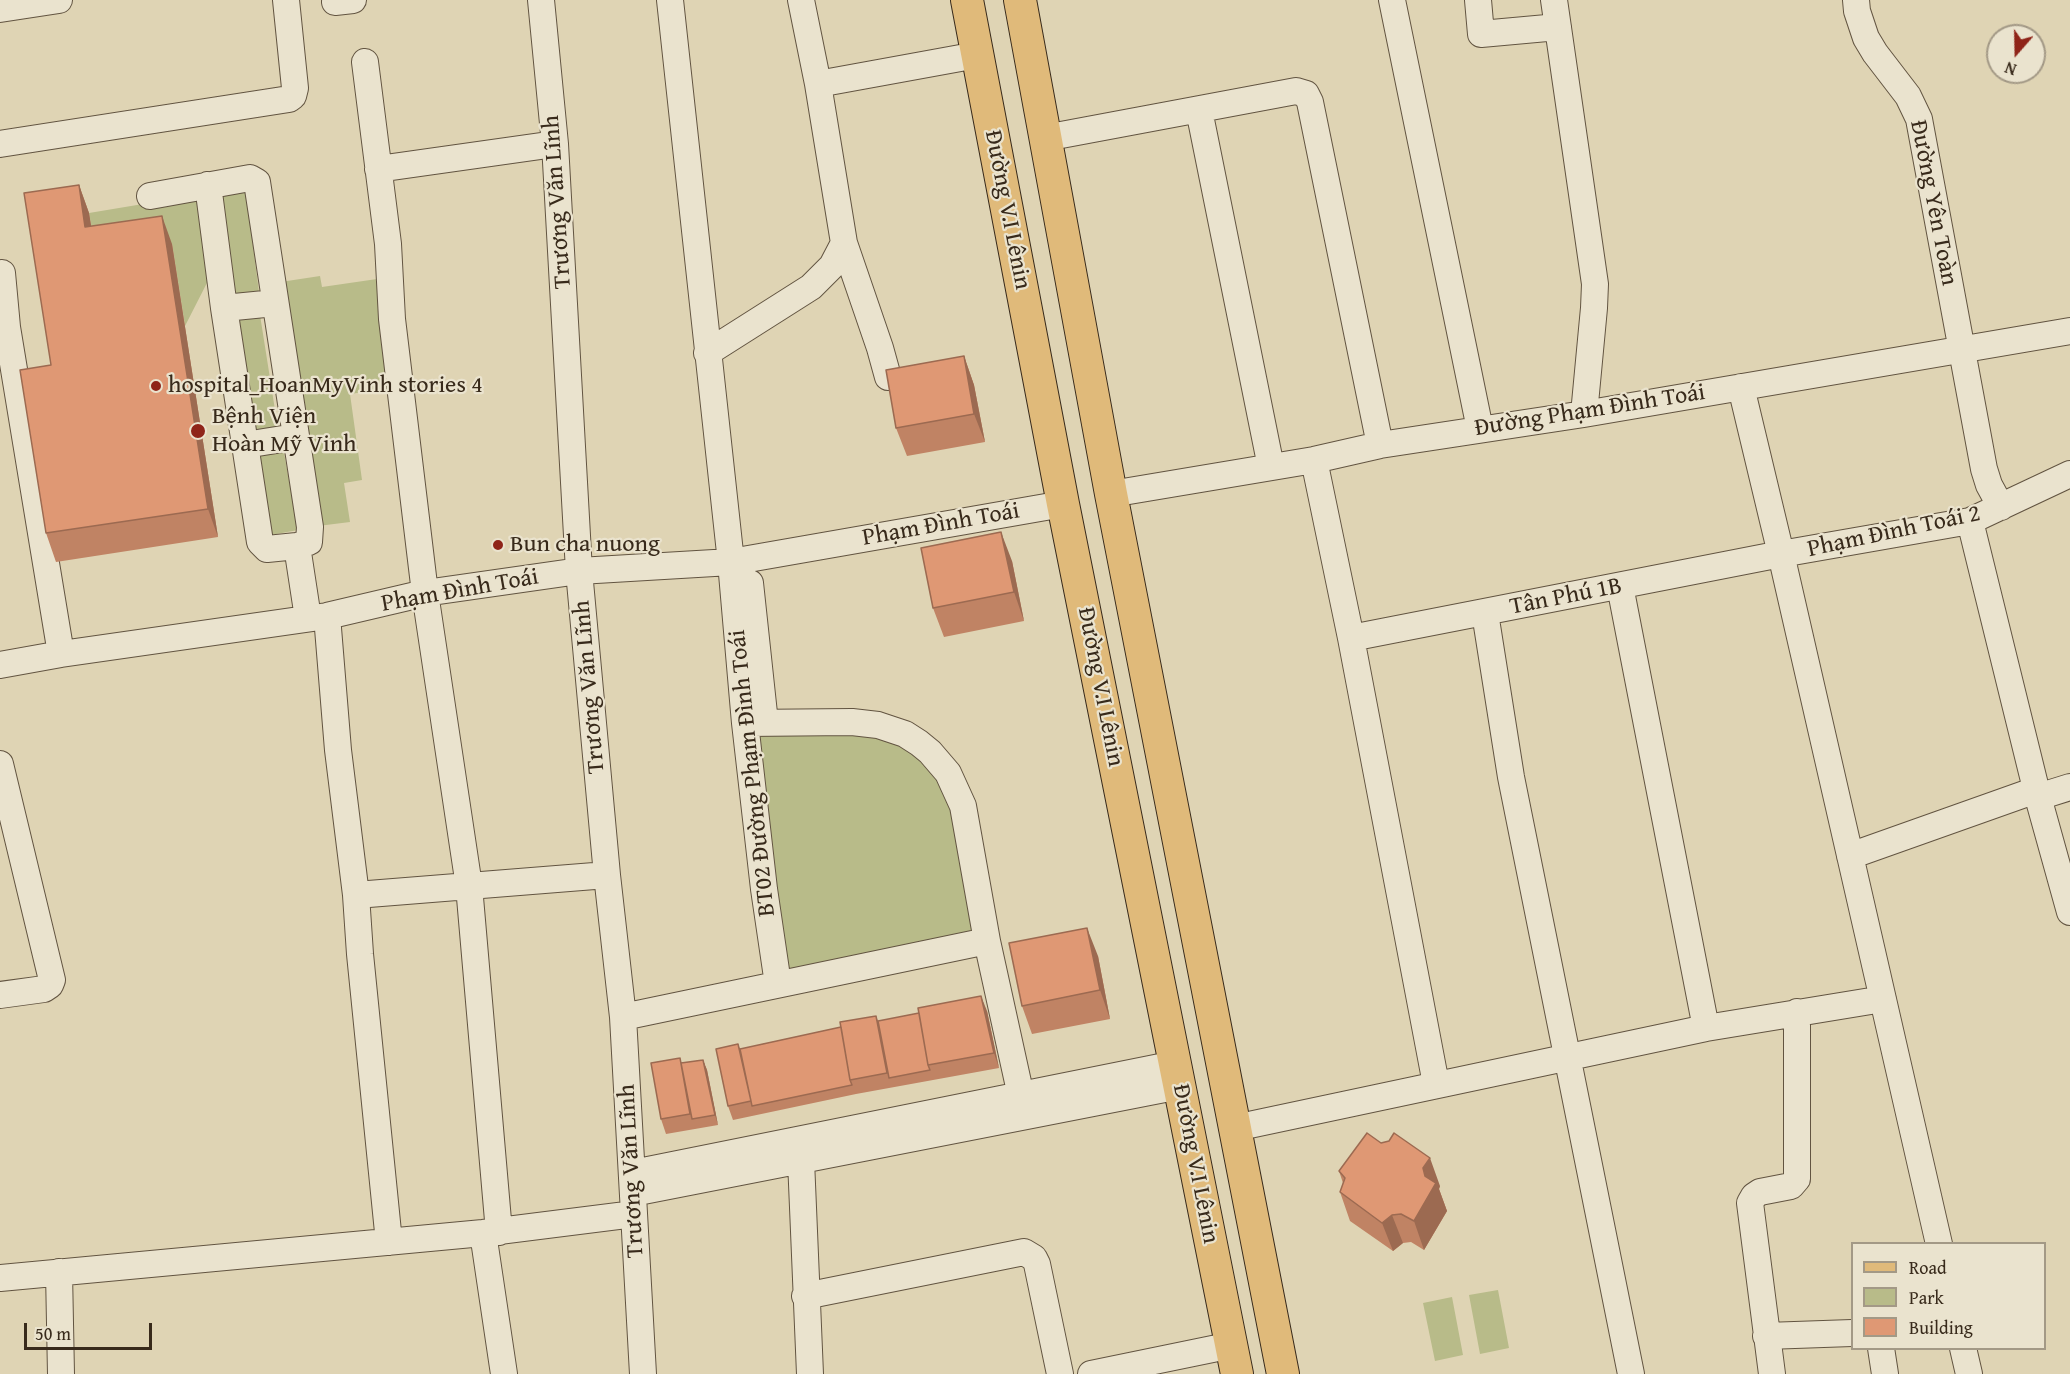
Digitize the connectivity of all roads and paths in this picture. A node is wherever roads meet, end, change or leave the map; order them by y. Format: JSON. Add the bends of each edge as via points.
{"nodes":[{"id":1,"x":59,"y":0,"type":"edge"},
{"id":2,"x":286,"y":0,"type":"edge"},
{"id":3,"x":542,"y":0,"type":"edge"},
{"id":4,"x":670,"y":0,"type":"edge"},
{"id":5,"x":801,"y":0,"type":"edge"},
{"id":6,"x":967,"y":0,"type":"edge"},
{"id":7,"x":1020,"y":0,"type":"edge"},
{"id":8,"x":1392,"y":0,"type":"edge"},
{"id":9,"x":1478,"y":0,"type":"edge"},
{"id":10,"x":1554,"y":0,"type":"edge"},
{"id":11,"x":1856,"y":0,"type":"edge"},
{"id":12,"x":0,"y":9,"type":"edge"},
{"id":13,"x":1558,"y":27,"type":"junction"},
{"id":14,"x":977,"y":55,"type":"junction"},
{"id":15,"x":365,"y":62,"type":"dead end"},
{"id":16,"x":818,"y":84,"type":"junction"},
{"id":17,"x":1199,"y":110,"type":"junction"},
{"id":18,"x":1045,"y":138,"type":"junction"},
{"id":19,"x":0,"y":144,"type":"edge"},
{"id":20,"x":555,"y":144,"type":"junction"},
{"id":21,"x":378,"y":169,"type":"junction"},
{"id":22,"x":208,"y":185,"type":"junction"},
{"id":23,"x":150,"y":196,"type":"dead end"},
{"id":24,"x":844,"y":243,"type":"junction"},
{"id":25,"x":2,"y":273,"type":"dead end"},
{"id":26,"x":275,"y":303,"type":"junction"},
{"id":27,"x":224,"y":308,"type":"junction"},
{"id":28,"x":4,"y":327,"type":"edge"},
{"id":29,"x":2070,"y":331,"type":"edge"},
{"id":30,"x":1961,"y":350,"type":"junction"},
{"id":31,"x":708,"y":353,"type":"junction"},
{"id":32,"x":888,"y":377,"type":"edge"},
{"id":33,"x":1741,"y":387,"type":"junction"},
{"id":34,"x":1584,"y":414,"type":"junction"},
{"id":35,"x":1480,"y":429,"type":"junction"},
{"id":36,"x":295,"y":437,"type":"junction"},
{"id":37,"x":245,"y":445,"type":"junction"},
{"id":38,"x":1380,"y":445,"type":"junction"},
{"id":39,"x":1314,"y":460,"type":"junction"},
{"id":40,"x":1271,"y":467,"type":"junction"},
{"id":41,"x":2070,"y":474,"type":"edge"},
{"id":42,"x":1111,"y":494,"type":"junction"},
{"id":43,"x":1063,"y":504,"type":"junction"},
{"id":44,"x":2001,"y":507,"type":"junction"},
{"id":45,"x":1970,"y":521,"type":"junction"},
{"id":46,"x":297,"y":546,"type":"junction"},
{"id":47,"x":1781,"y":554,"type":"junction"},
{"id":48,"x":739,"y":560,"type":"junction"},
{"id":49,"x":579,"y":571,"type":"junction"},
{"id":50,"x":1620,"y":586,"type":"junction"},
{"id":51,"x":425,"y":594,"type":"junction"},
{"id":52,"x":1485,"y":613,"type":"junction"},
{"id":53,"x":317,"y":617,"type":"junction"},
{"id":54,"x":1351,"y":638,"type":"junction"},
{"id":55,"x":61,"y":654,"type":"junction"},
{"id":56,"x":0,"y":665,"type":"edge"},
{"id":57,"x":755,"y":723,"type":"junction"},
{"id":58,"x":0,"y":764,"type":"edge"},
{"id":59,"x":2070,"y":787,"type":"edge"},
{"id":60,"x":2037,"y":794,"type":"junction"},
{"id":61,"x":1851,"y":856,"type":"junction"},
{"id":62,"x":607,"y":875,"type":"junction"},
{"id":63,"x":470,"y":886,"type":"junction"},
{"id":64,"x":356,"y":895,"type":"junction"},
{"id":65,"x":2070,"y":912,"type":"edge"},
{"id":66,"x":987,"y":941,"type":"junction"},
{"id":67,"x":778,"y":984,"type":"junction"},
{"id":68,"x":0,"y":995,"type":"edge"},
{"id":69,"x":1883,"y":999,"type":"junction"},
{"id":70,"x":1797,"y":1012,"type":"junction"},
{"id":71,"x":623,"y":1017,"type":"junction"},
{"id":72,"x":1706,"y":1028,"type":"junction"},
{"id":73,"x":1569,"y":1058,"type":"junction"},
{"id":74,"x":1178,"y":1075,"type":"junction"},
{"id":75,"x":1436,"y":1084,"type":"junction"},
{"id":76,"x":1021,"y":1096,"type":"junction"},
{"id":77,"x":1235,"y":1128,"type":"junction"},
{"id":78,"x":1190,"y":1136,"type":"junction"},
{"id":79,"x":801,"y":1160,"type":"junction"},
{"id":80,"x":633,"y":1193,"type":"junction"},
{"id":81,"x":491,"y":1233,"type":"junction"},
{"id":82,"x":389,"y":1242,"type":"junction"},
{"id":83,"x":1939,"y":1242,"type":"edge"},
{"id":84,"x":59,"y":1272,"type":"junction"},
{"id":85,"x":0,"y":1278,"type":"edge"},
{"id":86,"x":806,"y":1296,"type":"junction"},
{"id":87,"x":1851,"y":1333,"type":"edge"},
{"id":88,"x":1766,"y":1336,"type":"junction"},
{"id":89,"x":1881,"y":1350,"type":"edge"},
{"id":90,"x":1963,"y":1350,"type":"edge"},
{"id":91,"x":1234,"y":1359,"type":"edge"},
{"id":92,"x":61,"y":1374,"type":"edge"},
{"id":93,"x":504,"y":1374,"type":"edge"},
{"id":94,"x":643,"y":1374,"type":"edge"},
{"id":95,"x":810,"y":1374,"type":"edge"},
{"id":96,"x":1060,"y":1374,"type":"edge"},
{"id":97,"x":1091,"y":1374,"type":"edge"},
{"id":98,"x":1283,"y":1374,"type":"edge"},
{"id":99,"x":1631,"y":1374,"type":"edge"},
{"id":100,"x":1772,"y":1374,"type":"edge"},
{"id":101,"x":1885,"y":1374,"type":"edge"},
{"id":102,"x":1969,"y":1374,"type":"edge"}],
"edges":[{"from":1,"to":12,"type":"street"},
{"from":2,"to":19,"type":"street","via":[[296,88],[289,99]]},
{"from":3,"to":20,"type":"street","name":"Trương Văn Lĩnh"},
{"from":4,"to":31,"type":"street","name":"BT02 Đường Phạm Đình Toái"},
{"from":5,"to":16,"type":"street"},
{"from":6,"to":14,"type":"main road","name":"Đường V.I Lênin"},
{"from":7,"to":18,"type":"main road","name":"Đường V.I Lênin"},
{"from":8,"to":35,"type":"street"},
{"from":9,"to":13,"type":"street","via":[[1481,34]]},
{"from":10,"to":13,"type":"street"},
{"from":11,"to":30,"type":"street","name":"Đường Yên Toàn","via":[[1866,38],[1908,96],[1919,119]]},
{"from":13,"to":34,"type":"street","via":[[1595,284]]},
{"from":14,"to":16,"type":"street"},
{"from":14,"to":43,"type":"main road","name":"Đường V.I Lênin"},
{"from":15,"to":21,"type":"street"},
{"from":16,"to":24,"type":"street"},
{"from":17,"to":18,"type":"street"},
{"from":17,"to":38,"type":"street","via":[[1296,91],[1308,98]]},
{"from":17,"to":40,"type":"street"},
{"from":18,"to":42,"type":"main road","name":"Đường V.I Lênin"},
{"from":20,"to":21,"type":"street"},
{"from":20,"to":49,"type":"street","name":"Trương Văn Lĩnh"},
{"from":21,"to":51,"type":"street"},
{"from":22,"to":23,"type":"street"},
{"from":22,"to":26,"type":"street","via":[[250,178],[257,182]]},
{"from":22,"to":27,"type":"street"},
{"from":24,"to":31,"type":"street","via":[[832,266],[811,287]]},
{"from":24,"to":32,"type":"street"},
{"from":25,"to":28,"type":"street"},
{"from":26,"to":27,"type":"street"},
{"from":26,"to":36,"type":"street"},
{"from":27,"to":37,"type":"street"},
{"from":28,"to":55,"type":"street"},
{"from":29,"to":30,"type":"street","name":"Đường Phạm Đình Toái"},
{"from":30,"to":33,"type":"street","name":"Đường Phạm Đình Toái"},
{"from":30,"to":44,"type":"street","name":"Đường Yên Toàn","via":[[1984,469]]},
{"from":31,"to":48,"type":"street","name":"BT02 Đường Phạm Đình Toái"},
{"from":33,"to":34,"type":"street","name":"Đường Phạm Đình Toái"},
{"from":33,"to":47,"type":"street"},
{"from":34,"to":35,"type":"street","name":"Đường Phạm Đình Toái"},
{"from":35,"to":38,"type":"street","name":"Đường Phạm Đình Toái"},
{"from":36,"to":37,"type":"street"},
{"from":36,"to":46,"type":"street","via":[[310,527],[309,542]]},
{"from":37,"to":46,"type":"street","via":[[260,542],[267,549]]},
{"from":38,"to":39,"type":"street","name":"Đường Phạm Đình Toái"},
{"from":39,"to":40,"type":"street","name":"Đường Phạm Đình Toái"},
{"from":39,"to":54,"type":"street"},
{"from":40,"to":42,"type":"street","name":"Đường Phạm Đình Toái"},
{"from":41,"to":44,"type":"street","name":"Phạm Đình Toái 2"},
{"from":42,"to":43,"type":"main road"},
{"from":42,"to":77,"type":"main road","name":"Đường V.I Lênin"},
{"from":43,"to":48,"type":"street","name":"Phạm Đình Toái"},
{"from":43,"to":74,"type":"main road","name":"Đường V.I Lênin"},
{"from":44,"to":45,"type":"street","name":"Phạm Đình Toái 2"},
{"from":45,"to":47,"type":"street","name":"Phạm Đình Toái 2"},
{"from":45,"to":60,"type":"street"},
{"from":46,"to":53,"type":"street"},
{"from":47,"to":50,"type":"street","name":"Tân Phú 1B"},
{"from":47,"to":61,"type":"street"},
{"from":48,"to":49,"type":"street","name":"Phạm Đình Toái"},
{"from":48,"to":57,"type":"street","name":"BT02 Đường Phạm Đình Toái"},
{"from":49,"to":51,"type":"street","name":"Phạm Đình Toái"},
{"from":49,"to":62,"type":"street","name":"Trương Văn Lĩnh"},
{"from":50,"to":52,"type":"street","name":"Tân Phú 1B"},
{"from":50,"to":72,"type":"street"},
{"from":51,"to":53,"type":"street","name":"Phạm Đình Toái"},
{"from":51,"to":63,"type":"street"},
{"from":52,"to":54,"type":"street","name":"Tân Phú 1B"},
{"from":52,"to":73,"type":"street","via":[[1511,777]]},
{"from":53,"to":55,"type":"street","name":"Phạm Đình Toái"},
{"from":53,"to":64,"type":"street"},
{"from":54,"to":75,"type":"street"},
{"from":55,"to":56,"type":"street","name":"Phạm Đình Toái"},
{"from":57,"to":66,"type":"street","via":[[878,724],[905,734],[930,752],[948,773],[963,806]]},
{"from":57,"to":67,"type":"street","name":"BT02 Đường Phạm Đình Toái","via":[[764,889]]},
{"from":58,"to":68,"type":"street","via":[[52,980],[44,989]]},
{"from":59,"to":60,"type":"street"},
{"from":60,"to":61,"type":"street"},
{"from":60,"to":65,"type":"street"},
{"from":61,"to":69,"type":"street"},
{"from":62,"to":63,"type":"street"},
{"from":62,"to":71,"type":"street","name":"Trương Văn Lĩnh"},
{"from":63,"to":64,"type":"street"},
{"from":63,"to":81,"type":"street"},
{"from":64,"to":82,"type":"street"},
{"from":66,"to":67,"type":"street"},
{"from":66,"to":76,"type":"street"},
{"from":67,"to":71,"type":"street"},
{"from":69,"to":70,"type":"street"},
{"from":69,"to":83,"type":"street"},
{"from":70,"to":72,"type":"street"},
{"from":70,"to":88,"type":"street","via":[[1797,1179],[1791,1186],[1760,1192],[1750,1203]]},
{"from":71,"to":80,"type":"street","name":"Trương Văn Lĩnh"},
{"from":72,"to":73,"type":"street"},
{"from":73,"to":75,"type":"street"},
{"from":73,"to":99,"type":"street"},
{"from":74,"to":76,"type":"street"},
{"from":74,"to":78,"type":"main road","name":"Đường V.I Lênin"},
{"from":74,"to":79,"type":"street"},
{"from":75,"to":77,"type":"street"},
{"from":76,"to":80,"type":"street"},
{"from":77,"to":78,"type":"main road"},
{"from":77,"to":98,"type":"main road","name":"Đường V.I Lênin"},
{"from":78,"to":91,"type":"main road","name":"Đường V.I Lênin"},
{"from":79,"to":80,"type":"street"},
{"from":79,"to":86,"type":"street"},
{"from":80,"to":81,"type":"street"},
{"from":80,"to":94,"type":"street","name":"Trương Văn Lĩnh"},
{"from":81,"to":82,"type":"street"},
{"from":81,"to":93,"type":"street"},
{"from":82,"to":84,"type":"street"},
{"from":84,"to":85,"type":"street"},
{"from":84,"to":92,"type":"street"},
{"from":86,"to":95,"type":"street"},
{"from":86,"to":96,"type":"street","via":[[1024,1252],[1037,1264]]},
{"from":87,"to":88,"type":"street"},
{"from":88,"to":100,"type":"street"},
{"from":89,"to":101,"type":"street"},
{"from":90,"to":102,"type":"street"},
{"from":91,"to":97,"type":"street"}]}
